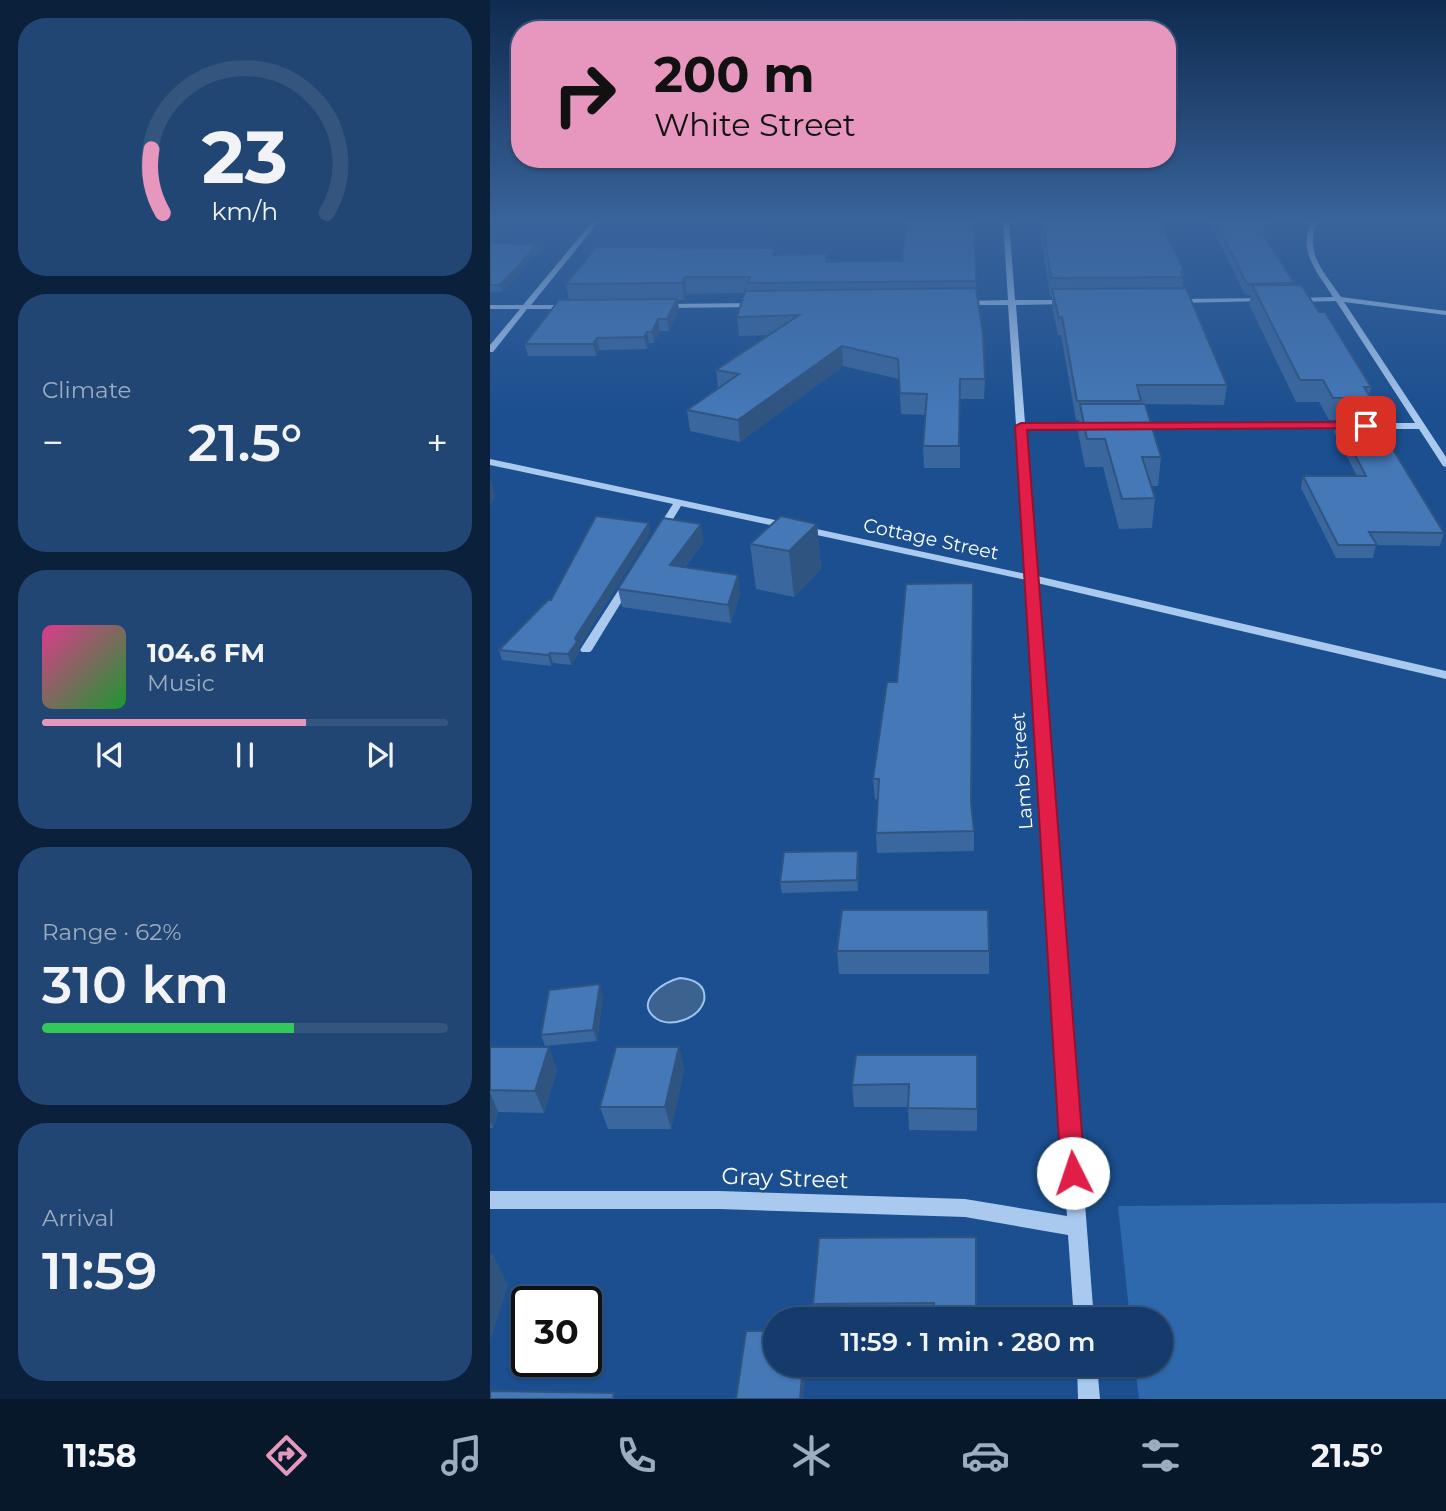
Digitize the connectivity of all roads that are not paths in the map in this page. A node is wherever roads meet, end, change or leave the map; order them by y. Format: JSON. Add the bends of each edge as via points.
{"nodes":[{"id":1,"x":544,"y":285,"type":"edge"},
{"id":2,"x":1011,"y":285,"type":"edge"},
{"id":3,"x":1329,"y":285,"type":"edge"},
{"id":4,"x":1337,"y":299,"type":"junction"},
{"id":5,"x":1270,"y":300,"type":"edge"},
{"id":6,"x":1284,"y":300,"type":"edge"},
{"id":7,"x":1163,"y":301,"type":"edge"},
{"id":8,"x":1082,"y":302,"type":"edge"},
{"id":9,"x":958,"y":303,"type":"edge"},
{"id":10,"x":1012,"y":303,"type":"junction"},
{"id":11,"x":764,"y":305,"type":"edge"},
{"id":12,"x":652,"y":306,"type":"edge"},
{"id":13,"x":490,"y":307,"type":"edge"},
{"id":14,"x":526,"y":307,"type":"junction"},
{"id":15,"x":582,"y":307,"type":"edge"},
{"id":16,"x":1446,"y":313,"type":"edge"},
{"id":17,"x":490,"y":350,"type":"edge"},
{"id":18,"x":1021,"y":426,"type":"junction"},
{"id":19,"x":1104,"y":426,"type":"edge"},
{"id":20,"x":1131,"y":426,"type":"edge"},
{"id":21,"x":1420,"y":426,"type":"junction"},
{"id":22,"x":490,"y":462,"type":"edge"},
{"id":23,"x":1446,"y":464,"type":"edge"},
{"id":24,"x":678,"y":503,"type":"junction"},
{"id":25,"x":650,"y":548,"type":"edge"},
{"id":26,"x":636,"y":571,"type":"edge"},
{"id":27,"x":1031,"y":578,"type":"junction"},
{"id":28,"x":586,"y":650,"type":"dead end"},
{"id":29,"x":1446,"y":675,"type":"edge"},
{"id":30,"x":490,"y":1200,"type":"edge"},
{"id":31,"x":1077,"y":1227,"type":"junction"},
{"id":32,"x":1083,"y":1307,"type":"edge"},
{"id":33,"x":1088,"y":1377,"type":"edge"},
{"id":34,"x":1089,"y":1399,"type":"edge"}],
"edges":[{"from":1,"to":14,"type":"street"},
{"from":2,"to":10,"type":"street","name":"Lamb Street"},
{"from":3,"to":4,"type":"street"},
{"from":4,"to":6,"type":"street"},
{"from":4,"to":16,"type":"street"},
{"from":4,"to":21,"type":"street"},
{"from":5,"to":7,"type":"street"},
{"from":8,"to":10,"type":"street"},
{"from":9,"to":10,"type":"street"},
{"from":10,"to":18,"type":"street","name":"Lamb Street"},
{"from":11,"to":12,"type":"street"},
{"from":13,"to":14,"type":"lane"},
{"from":14,"to":15,"type":"street"},
{"from":14,"to":17,"type":"street"},
{"from":18,"to":19,"type":"street"},
{"from":18,"to":27,"type":"street","name":"Lamb Street"},
{"from":20,"to":21,"type":"street"},
{"from":21,"to":23,"type":"street"},
{"from":22,"to":24,"type":"street","name":"Cottage Street"},
{"from":24,"to":25,"type":"street"},
{"from":24,"to":27,"type":"street","name":"Cottage Street"},
{"from":26,"to":28,"type":"street"},
{"from":27,"to":29,"type":"street","name":"Cottage Street"},
{"from":27,"to":31,"type":"street","name":"Lamb Street"},
{"from":30,"to":31,"type":"street","name":"Gray Street","via":[[719,1200],[965,1208]]},
{"from":31,"to":32,"type":"street","name":"Lamb Street"},
{"from":33,"to":34,"type":"street"}]}
